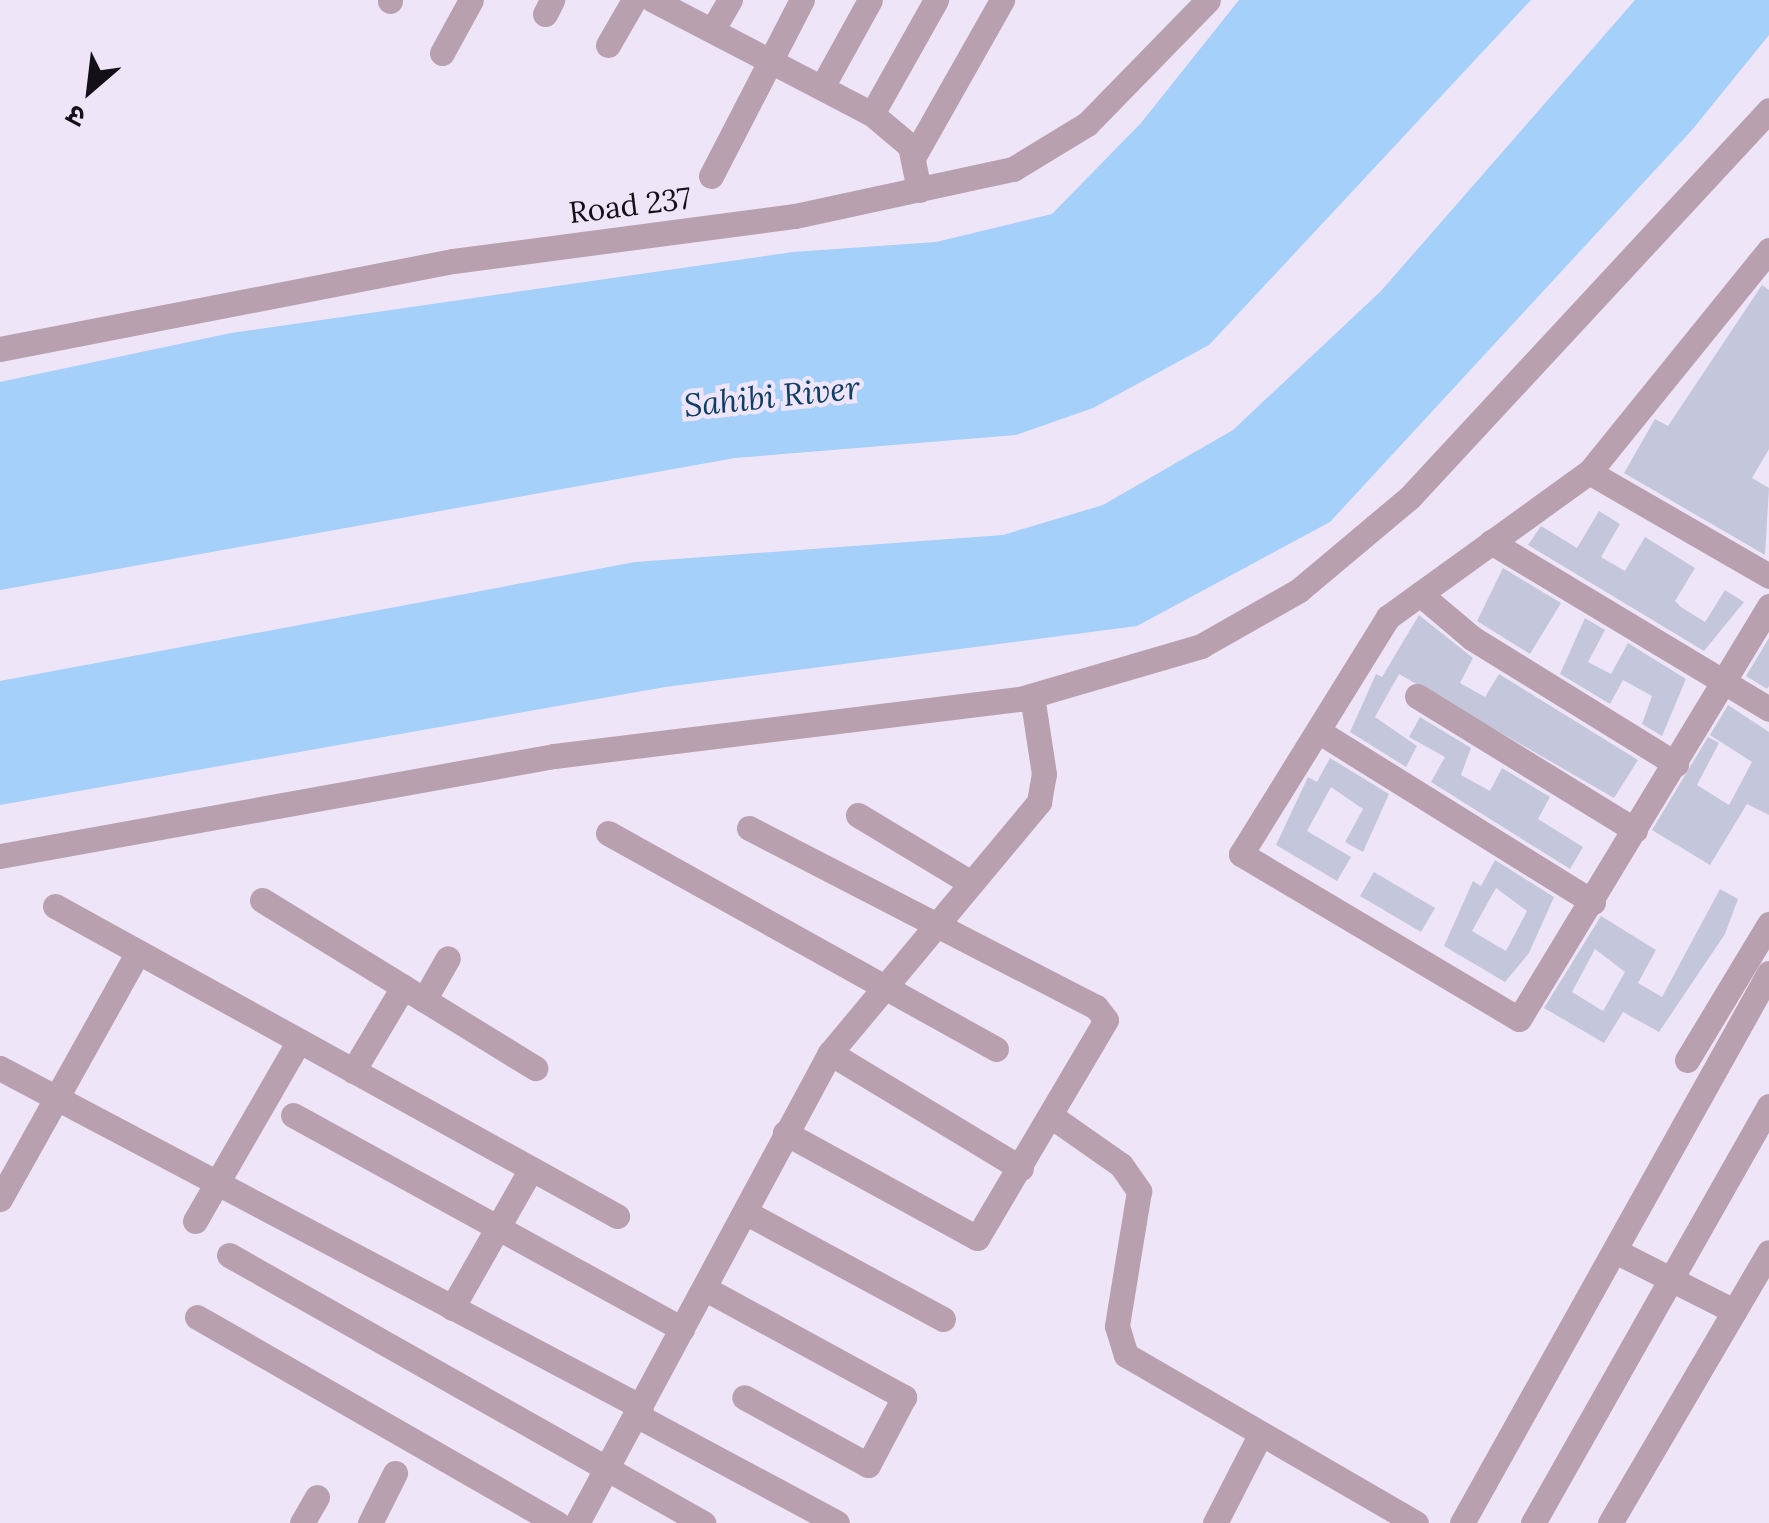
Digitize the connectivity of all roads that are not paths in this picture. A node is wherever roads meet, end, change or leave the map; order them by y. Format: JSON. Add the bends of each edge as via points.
{"nodes":[{"id":1,"x":471,"y":0,"type":"edge"},
{"id":2,"x":634,"y":0,"type":"edge"},
{"id":3,"x":654,"y":0,"type":"edge"},
{"id":4,"x":730,"y":0,"type":"edge"},
{"id":5,"x":802,"y":0,"type":"edge"},
{"id":6,"x":870,"y":0,"type":"edge"},
{"id":7,"x":936,"y":0,"type":"edge"},
{"id":8,"x":1002,"y":0,"type":"edge"},
{"id":9,"x":1208,"y":0,"type":"edge"},
{"id":10,"x":713,"y":29,"type":"junction"},
{"id":11,"x":608,"y":46,"type":"dead end"},
{"id":12,"x":442,"y":53,"type":"dead end"},
{"id":13,"x":769,"y":58,"type":"junction"},
{"id":14,"x":822,"y":88,"type":"junction"},
{"id":15,"x":1769,"y":110,"type":"edge"},
{"id":16,"x":872,"y":114,"type":"junction"},
{"id":17,"x":915,"y":154,"type":"junction"},
{"id":18,"x":711,"y":176,"type":"dead end"},
{"id":19,"x":919,"y":190,"type":"junction"},
{"id":20,"x":1769,"y":250,"type":"edge"},
{"id":21,"x":0,"y":348,"type":"edge"},
{"id":22,"x":1588,"y":472,"type":"junction"},
{"id":23,"x":1491,"y":542,"type":"junction"},
{"id":24,"x":1769,"y":576,"type":"edge"},
{"id":25,"x":1420,"y":594,"type":"junction"},
{"id":26,"x":1769,"y":606,"type":"edge"},
{"id":27,"x":1724,"y":683,"type":"junction"},
{"id":28,"x":1032,"y":696,"type":"junction"},
{"id":29,"x":1417,"y":696,"type":"dead end"},
{"id":30,"x":1769,"y":709,"type":"edge"},
{"id":31,"x":1318,"y":731,"type":"junction"},
{"id":32,"x":1676,"y":764,"type":"junction"},
{"id":33,"x":858,"y":816,"type":"dead end"},
{"id":34,"x":749,"y":828,"type":"dead end"},
{"id":35,"x":1635,"y":830,"type":"junction"},
{"id":36,"x":608,"y":832,"type":"dead end"},
{"id":37,"x":0,"y":856,"type":"edge"},
{"id":38,"x":968,"y":882,"type":"junction"},
{"id":39,"x":262,"y":900,"type":"dead end"},
{"id":40,"x":1593,"y":902,"type":"junction"},
{"id":41,"x":55,"y":906,"type":"dead end"},
{"id":42,"x":935,"y":922,"type":"junction"},
{"id":43,"x":1769,"y":924,"type":"edge"},
{"id":44,"x":138,"y":952,"type":"junction"},
{"id":45,"x":448,"y":958,"type":"dead end"},
{"id":46,"x":1769,"y":973,"type":"edge"},
{"id":47,"x":885,"y":984,"type":"junction"},
{"id":48,"x":413,"y":993,"type":"junction"},
{"id":49,"x":299,"y":1041,"type":"junction"},
{"id":50,"x":996,"y":1049,"type":"dead end"},
{"id":51,"x":830,"y":1054,"type":"junction"},
{"id":52,"x":1687,"y":1060,"type":"dead end"},
{"id":53,"x":0,"y":1068,"type":"edge"},
{"id":54,"x":535,"y":1068,"type":"dead end"},
{"id":55,"x":353,"y":1071,"type":"junction"},
{"id":56,"x":55,"y":1097,"type":"junction"},
{"id":57,"x":1769,"y":1106,"type":"edge"},
{"id":58,"x":293,"y":1115,"type":"dead end"},
{"id":59,"x":1051,"y":1116,"type":"junction"},
{"id":60,"x":785,"y":1134,"type":"junction"},
{"id":61,"x":1021,"y":1168,"type":"junction"},
{"id":62,"x":531,"y":1169,"type":"junction"},
{"id":63,"x":217,"y":1181,"type":"junction"},
{"id":64,"x":0,"y":1199,"type":"edge"},
{"id":65,"x":745,"y":1212,"type":"junction"},
{"id":66,"x":617,"y":1216,"type":"dead end"},
{"id":67,"x":195,"y":1222,"type":"dead end"},
{"id":68,"x":497,"y":1228,"type":"junction"},
{"id":69,"x":1619,"y":1252,"type":"junction"},
{"id":70,"x":1769,"y":1252,"type":"edge"},
{"id":71,"x":229,"y":1254,"type":"dead end"},
{"id":72,"x":1668,"y":1280,"type":"junction"},
{"id":73,"x":704,"y":1288,"type":"junction"},
{"id":74,"x":452,"y":1308,"type":"junction"},
{"id":75,"x":1734,"y":1311,"type":"junction"},
{"id":76,"x":197,"y":1317,"type":"dead end"},
{"id":77,"x":942,"y":1319,"type":"dead end"},
{"id":78,"x":682,"y":1329,"type":"junction"},
{"id":79,"x":744,"y":1397,"type":"dead end"},
{"id":80,"x":638,"y":1411,"type":"junction"},
{"id":81,"x":1259,"y":1437,"type":"junction"},
{"id":82,"x":606,"y":1470,"type":"junction"},
{"id":83,"x":395,"y":1473,"type":"dead end"},
{"id":84,"x":316,"y":1496,"type":"dead end"},
{"id":85,"x":302,"y":1523,"type":"edge"},
{"id":86,"x":370,"y":1523,"type":"edge"},
{"id":87,"x":557,"y":1523,"type":"edge"},
{"id":88,"x":577,"y":1523,"type":"edge"},
{"id":89,"x":702,"y":1523,"type":"edge"},
{"id":90,"x":837,"y":1523,"type":"edge"},
{"id":91,"x":1215,"y":1523,"type":"edge"},
{"id":92,"x":1416,"y":1523,"type":"edge"},
{"id":93,"x":1462,"y":1523,"type":"edge"},
{"id":94,"x":1533,"y":1523,"type":"edge"},
{"id":95,"x":1610,"y":1523,"type":"edge"}],
"edges":[{"from":1,"to":12,"type":"street"},
{"from":2,"to":11,"type":"street"},
{"from":3,"to":10,"type":"street"},
{"from":4,"to":10,"type":"street"},
{"from":5,"to":13,"type":"street"},
{"from":6,"to":14,"type":"street"},
{"from":7,"to":16,"type":"street"},
{"from":8,"to":17,"type":"street"},
{"from":9,"to":19,"type":"street","name":"Road 237","via":[[1086,124],[1012,170]]},
{"from":10,"to":13,"type":"street"},
{"from":13,"to":14,"type":"street"},
{"from":13,"to":18,"type":"street"},
{"from":14,"to":16,"type":"street"},
{"from":15,"to":28,"type":"street","via":[[1501,407],[1340,560],[1201,646]]},
{"from":16,"to":17,"type":"street"},
{"from":17,"to":19,"type":"street"},
{"from":19,"to":21,"type":"street","name":"Road 237","via":[[795,216],[454,260]]},
{"from":20,"to":22,"type":"street"},
{"from":22,"to":23,"type":"street"},
{"from":22,"to":24,"type":"street"},
{"from":23,"to":25,"type":"street"},
{"from":23,"to":27,"type":"street"},
{"from":25,"to":31,"type":"street","via":[[1388,617]]},
{"from":25,"to":32,"type":"street","via":[[1472,638]]},
{"from":26,"to":27,"type":"street"},
{"from":27,"to":30,"type":"street"},
{"from":27,"to":32,"type":"street"},
{"from":28,"to":37,"type":"street","via":[[554,756]]},
{"from":28,"to":38,"type":"street","via":[[1043,791]]},
{"from":29,"to":35,"type":"street"},
{"from":31,"to":40,"type":"street"},
{"from":31,"to":40,"type":"street","via":[[1241,854],[1519,1019]]},
{"from":32,"to":35,"type":"street"},
{"from":33,"to":38,"type":"street"},
{"from":34,"to":42,"type":"street"},
{"from":35,"to":40,"type":"street"},
{"from":36,"to":47,"type":"street"},
{"from":38,"to":42,"type":"street"},
{"from":39,"to":48,"type":"street"},
{"from":41,"to":44,"type":"street"},
{"from":42,"to":47,"type":"street"},
{"from":42,"to":59,"type":"street","via":[[1104,1014],[1103,1029]]},
{"from":43,"to":52,"type":"street"},
{"from":44,"to":49,"type":"street"},
{"from":44,"to":56,"type":"street"},
{"from":45,"to":48,"type":"street"},
{"from":46,"to":69,"type":"street"},
{"from":47,"to":50,"type":"street"},
{"from":47,"to":51,"type":"street"},
{"from":48,"to":54,"type":"street"},
{"from":48,"to":55,"type":"street"},
{"from":49,"to":55,"type":"street"},
{"from":49,"to":63,"type":"street"},
{"from":51,"to":60,"type":"street"},
{"from":51,"to":61,"type":"street"},
{"from":53,"to":56,"type":"street"},
{"from":55,"to":62,"type":"street"},
{"from":56,"to":63,"type":"street"},
{"from":56,"to":64,"type":"street"},
{"from":57,"to":72,"type":"street"},
{"from":58,"to":68,"type":"street"},
{"from":59,"to":61,"type":"street"},
{"from":59,"to":81,"type":"street","via":[[1121,1166],[1139,1191],[1117,1326],[1126,1355]]},
{"from":60,"to":61,"type":"street","via":[[978,1238]]},
{"from":60,"to":65,"type":"street"},
{"from":62,"to":66,"type":"street"},
{"from":62,"to":68,"type":"street"},
{"from":63,"to":67,"type":"street"},
{"from":63,"to":74,"type":"street"},
{"from":65,"to":73,"type":"street"},
{"from":65,"to":77,"type":"street"},
{"from":68,"to":74,"type":"street"},
{"from":68,"to":78,"type":"street"},
{"from":69,"to":72,"type":"street"},
{"from":69,"to":93,"type":"street"},
{"from":70,"to":75,"type":"street"},
{"from":71,"to":82,"type":"street"},
{"from":72,"to":75,"type":"street"},
{"from":72,"to":94,"type":"street"},
{"from":73,"to":78,"type":"street"},
{"from":73,"to":79,"type":"street","via":[[904,1396],[868,1465]]},
{"from":74,"to":80,"type":"street"},
{"from":75,"to":95,"type":"street"},
{"from":76,"to":87,"type":"street"},
{"from":78,"to":80,"type":"street"},
{"from":80,"to":82,"type":"street"},
{"from":80,"to":90,"type":"street"},
{"from":81,"to":91,"type":"street"},
{"from":81,"to":92,"type":"street"},
{"from":82,"to":88,"type":"street"},
{"from":82,"to":89,"type":"street"},
{"from":83,"to":86,"type":"street"},
{"from":84,"to":85,"type":"street"}]}
